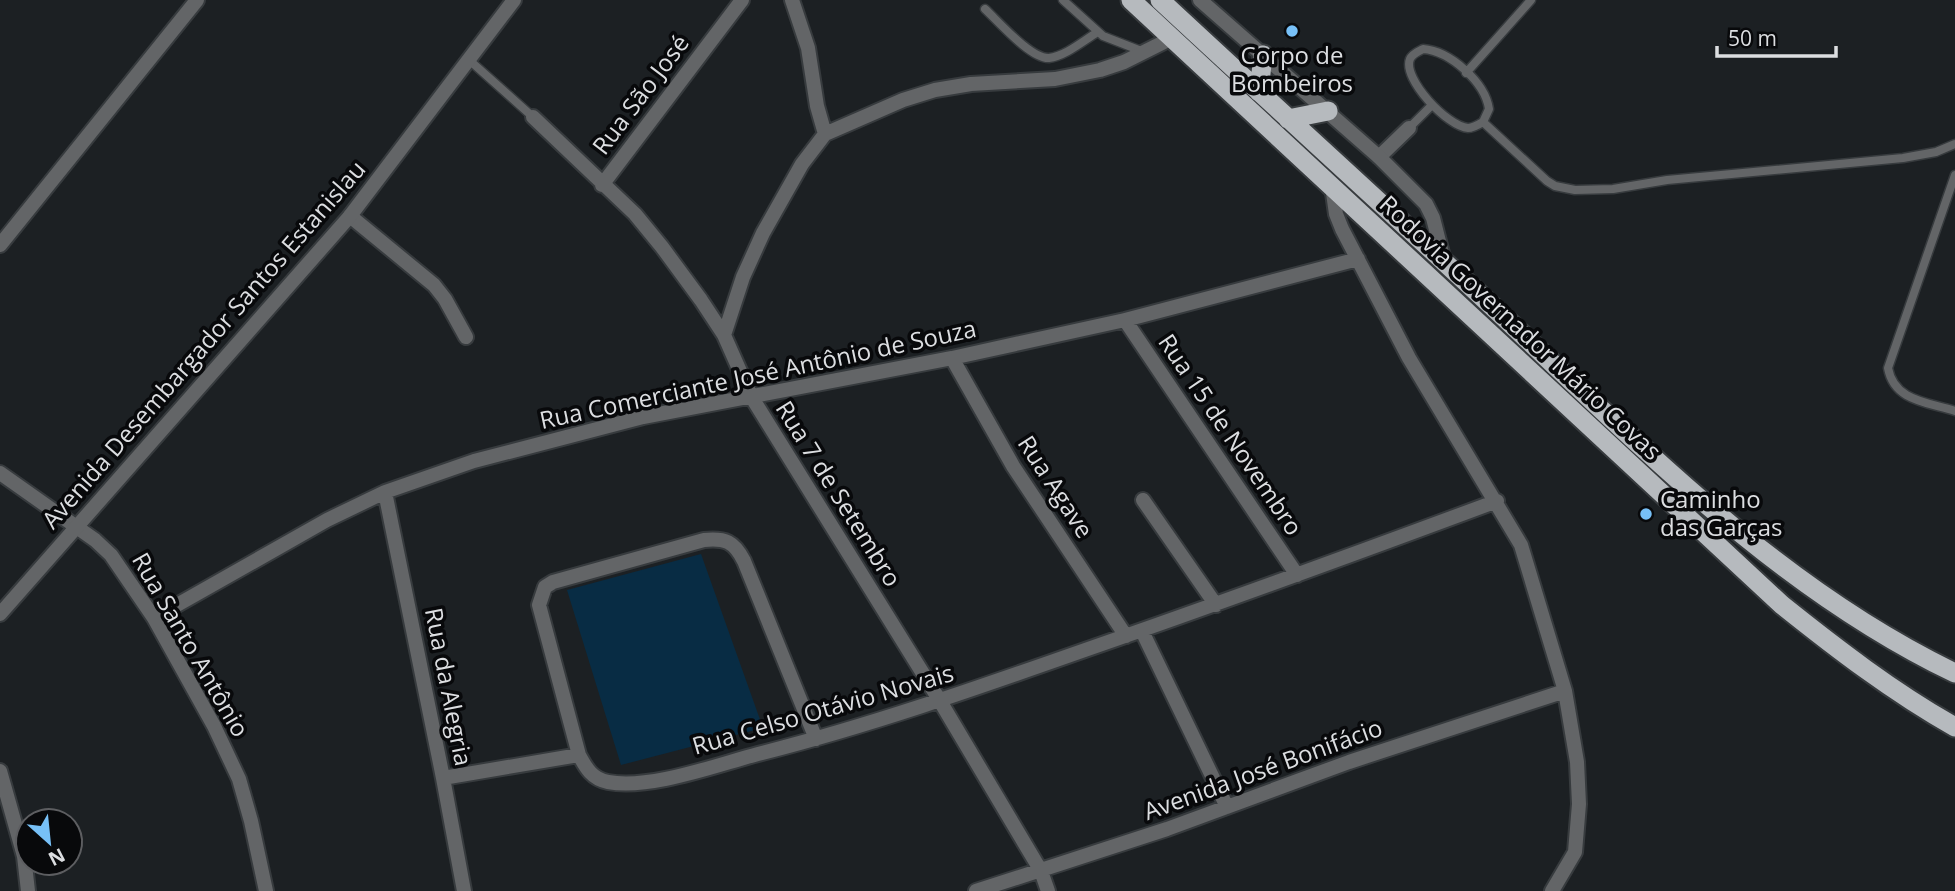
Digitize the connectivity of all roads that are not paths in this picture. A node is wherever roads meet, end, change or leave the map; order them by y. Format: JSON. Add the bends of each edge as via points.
{"nodes":[{"id":1,"x":197,"y":0,"type":"edge"},
{"id":2,"x":514,"y":0,"type":"edge"},
{"id":3,"x":742,"y":0,"type":"edge"},
{"id":4,"x":792,"y":0,"type":"edge"},
{"id":5,"x":1063,"y":0,"type":"edge"},
{"id":6,"x":1131,"y":0,"type":"edge"},
{"id":7,"x":1160,"y":0,"type":"edge"},
{"id":8,"x":1200,"y":0,"type":"edge"},
{"id":9,"x":1531,"y":0,"type":"edge"},
{"id":10,"x":985,"y":9,"type":"dead end"},
{"id":11,"x":1098,"y":32,"type":"junction"},
{"id":12,"x":1172,"y":38,"type":"junction"},
{"id":13,"x":1144,"y":52,"type":"junction"},
{"id":14,"x":1263,"y":55,"type":"junction"},
{"id":15,"x":468,"y":59,"type":"junction"},
{"id":16,"x":1466,"y":73,"type":"junction"},
{"id":17,"x":1259,"y":92,"type":"junction"},
{"id":18,"x":1432,"y":105,"type":"junction"},
{"id":19,"x":1328,"y":111,"type":"junction"},
{"id":20,"x":533,"y":117,"type":"joint"},
{"id":21,"x":1288,"y":119,"type":"junction"},
{"id":22,"x":1483,"y":122,"type":"junction"},
{"id":23,"x":1409,"y":128,"type":"joint"},
{"id":24,"x":825,"y":134,"type":"junction"},
{"id":25,"x":1955,"y":144,"type":"edge"},
{"id":26,"x":1379,"y":157,"type":"junction"},
{"id":27,"x":1955,"y":175,"type":"edge"},
{"id":28,"x":602,"y":185,"type":"junction"},
{"id":29,"x":1332,"y":186,"type":"junction"},
{"id":30,"x":350,"y":216,"type":"junction"},
{"id":31,"x":0,"y":245,"type":"edge"},
{"id":32,"x":1358,"y":259,"type":"junction"},
{"id":33,"x":1444,"y":261,"type":"junction"},
{"id":34,"x":1125,"y":320,"type":"junction"},
{"id":35,"x":724,"y":335,"type":"junction"},
{"id":36,"x":466,"y":337,"type":"dead end"},
{"id":37,"x":952,"y":358,"type":"junction"},
{"id":38,"x":751,"y":396,"type":"junction"},
{"id":39,"x":1955,"y":411,"type":"edge"},
{"id":40,"x":0,"y":473,"type":"edge"},
{"id":41,"x":385,"y":492,"type":"junction"},
{"id":42,"x":1143,"y":500,"type":"dead end"},
{"id":43,"x":1497,"y":501,"type":"junction"},
{"id":44,"x":77,"y":529,"type":"junction"},
{"id":45,"x":1297,"y":575,"type":"junction"},
{"id":46,"x":1216,"y":605,"type":"junction"},
{"id":47,"x":0,"y":614,"type":"edge"},
{"id":48,"x":154,"y":618,"type":"junction"},
{"id":49,"x":1142,"y":631,"type":"junction"},
{"id":50,"x":1126,"y":636,"type":"junction"},
{"id":51,"x":1955,"y":673,"type":"edge"},
{"id":52,"x":1566,"y":691,"type":"junction"},
{"id":53,"x":940,"y":701,"type":"junction"},
{"id":54,"x":1955,"y":727,"type":"edge"},
{"id":55,"x":816,"y":740,"type":"junction"},
{"id":56,"x":579,"y":755,"type":"junction"},
{"id":57,"x":0,"y":771,"type":"edge"},
{"id":58,"x":443,"y":778,"type":"junction"},
{"id":59,"x":1227,"y":807,"type":"junction"},
{"id":60,"x":1041,"y":871,"type":"junction"},
{"id":61,"x":28,"y":891,"type":"edge"},
{"id":62,"x":266,"y":891,"type":"edge"},
{"id":63,"x":464,"y":891,"type":"edge"},
{"id":64,"x":976,"y":891,"type":"edge"},
{"id":65,"x":1048,"y":891,"type":"edge"},
{"id":66,"x":1552,"y":891,"type":"edge"}],
"edges":[{"from":1,"to":31,"type":"street"},
{"from":2,"to":15,"type":"street","name":"Avenida Desembargador Santos Estanislau"},
{"from":3,"to":28,"type":"street","name":"Rua São José"},
{"from":4,"to":24,"type":"street","via":[[808,48]]},
{"from":5,"to":11,"type":"lane"},
{"from":6,"to":12,"type":"highway","name":"Rodovia Governador Mário Covas"},
{"from":7,"to":17,"type":"highway","name":"Rodovia Governador Mário Covas"},
{"from":8,"to":14,"type":"street"},
{"from":9,"to":16,"type":"lane"},
{"from":10,"to":11,"type":"lane","via":[[1037,56],[1051,58]]},
{"from":11,"to":13,"type":"lane"},
{"from":12,"to":13,"type":"street"},
{"from":12,"to":29,"type":"highway","name":"Rodovia Governador Mário Covas"},
{"from":13,"to":24,"type":"street","via":[[1100,70],[1055,79],[935,90]]},
{"from":14,"to":17,"type":"highway"},
{"from":14,"to":19,"type":"street"},
{"from":15,"to":20,"type":"lane","name":"Rua 7 de Setembro"},
{"from":15,"to":30,"type":"street","name":"Avenida Desembargador Santos Estanislau"},
{"from":16,"to":18,"type":"lane","via":[[1432,50],[1415,53],[1410,59],[1412,76]]},
{"from":16,"to":22,"type":"lane","via":[[1488,101]]},
{"from":17,"to":21,"type":"highway","name":"Rodovia Governador Mário Covas"},
{"from":18,"to":22,"type":"lane","via":[[1462,127]]},
{"from":18,"to":23,"type":"lane"},
{"from":19,"to":21,"type":"highway"},
{"from":19,"to":26,"type":"street"},
{"from":20,"to":28,"type":"street","name":"Rua 7 de Setembro"},
{"from":21,"to":33,"type":"highway","name":"Rodovia Governador Mário Covas"},
{"from":22,"to":25,"type":"lane","via":[[1547,181],[1575,190],[1903,158]]},
{"from":23,"to":26,"type":"street"},
{"from":24,"to":35,"type":"street","via":[[796,173],[763,233]]},
{"from":26,"to":33,"type":"street","via":[[1426,204]]},
{"from":27,"to":39,"type":"lane","via":[[1888,368],[1894,387],[1906,396]]},
{"from":28,"to":35,"type":"street","name":"Rua 7 de Setembro","via":[[635,214],[662,247]]},
{"from":29,"to":32,"type":"street","via":[[1336,214]]},
{"from":29,"to":54,"type":"highway","name":"Rodovia Governador Mário Covas","via":[[1782,605],[1847,657]]},
{"from":30,"to":36,"type":"street","via":[[433,285]]},
{"from":30,"to":44,"type":"street","name":"Avenida Desembargador Santos Estanislau"},
{"from":32,"to":34,"type":"street","name":"Rua Comerciante José Antônio de Souza"},
{"from":32,"to":43,"type":"street","via":[[1409,358]]},
{"from":33,"to":51,"type":"highway","name":"Rodovia Governador Mário Covas","via":[[1739,533],[1835,604]]},
{"from":34,"to":37,"type":"street","name":"Rua Comerciante José Antônio de Souza"},
{"from":34,"to":45,"type":"street","name":"Rua 15 de Novembro"},
{"from":35,"to":38,"type":"street","name":"Rua 7 de Setembro"},
{"from":37,"to":38,"type":"street","name":"Rua Comerciante José Antônio de Souza"},
{"from":37,"to":50,"type":"street","name":"Rua Agave","via":[[1013,466]]},
{"from":38,"to":41,"type":"street","name":"Rua Comerciante José Antônio de Souza","via":[[575,433]]},
{"from":38,"to":53,"type":"street","name":"Rua 7 de Setembro"},
{"from":40,"to":44,"type":"street","name":"Rua Santo Antônio"},
{"from":41,"to":48,"type":"street","name":"Rua Comerciante José Antônio de Souza"},
{"from":41,"to":58,"type":"street","name":"Rua da Alegria"},
{"from":42,"to":46,"type":"street"},
{"from":43,"to":45,"type":"street","name":"Rua Celso Otávio Novais"},
{"from":43,"to":52,"type":"street","via":[[1521,545]]},
{"from":44,"to":47,"type":"street","name":"Avenida Desembargador Santos Estanislau"},
{"from":44,"to":48,"type":"street","name":"Rua Santo Antônio","via":[[111,555]]},
{"from":45,"to":46,"type":"street","name":"Rua Celso Otávio Novais"},
{"from":46,"to":49,"type":"street","name":"Rua Celso Otávio Novais"},
{"from":48,"to":62,"type":"street","name":"Rua Santo Antônio","via":[[239,779]]},
{"from":49,"to":50,"type":"street","name":"Rua Celso Otávio Novais"},
{"from":49,"to":59,"type":"street"},
{"from":50,"to":53,"type":"street","name":"Rua Celso Otávio Novais"},
{"from":52,"to":59,"type":"street","name":"Avenida José Bonifácio"},
{"from":52,"to":66,"type":"street","via":[[1577,762],[1578,832],[1574,852]]},
{"from":53,"to":55,"type":"street","name":"Rua Celso Otávio Novais"},
{"from":53,"to":60,"type":"street","name":"Rua 7 de Setembro"},
{"from":55,"to":56,"type":"street","name":"Rua Celso Otávio Novais","via":[[658,780],[627,783],[595,777]]},
{"from":55,"to":56,"type":"street","via":[[744,561],[730,541],[720,538],[545,587],[539,606]]},
{"from":56,"to":58,"type":"street"},
{"from":57,"to":61,"type":"street","via":[[24,856]]},
{"from":58,"to":63,"type":"street","name":"Rua da Alegria"},
{"from":59,"to":60,"type":"street","name":"Avenida José Bonifácio"},
{"from":60,"to":64,"type":"street","name":"Avenida José Bonifácio"},
{"from":60,"to":65,"type":"street","name":"Rua 7 de Setembro"}]}
